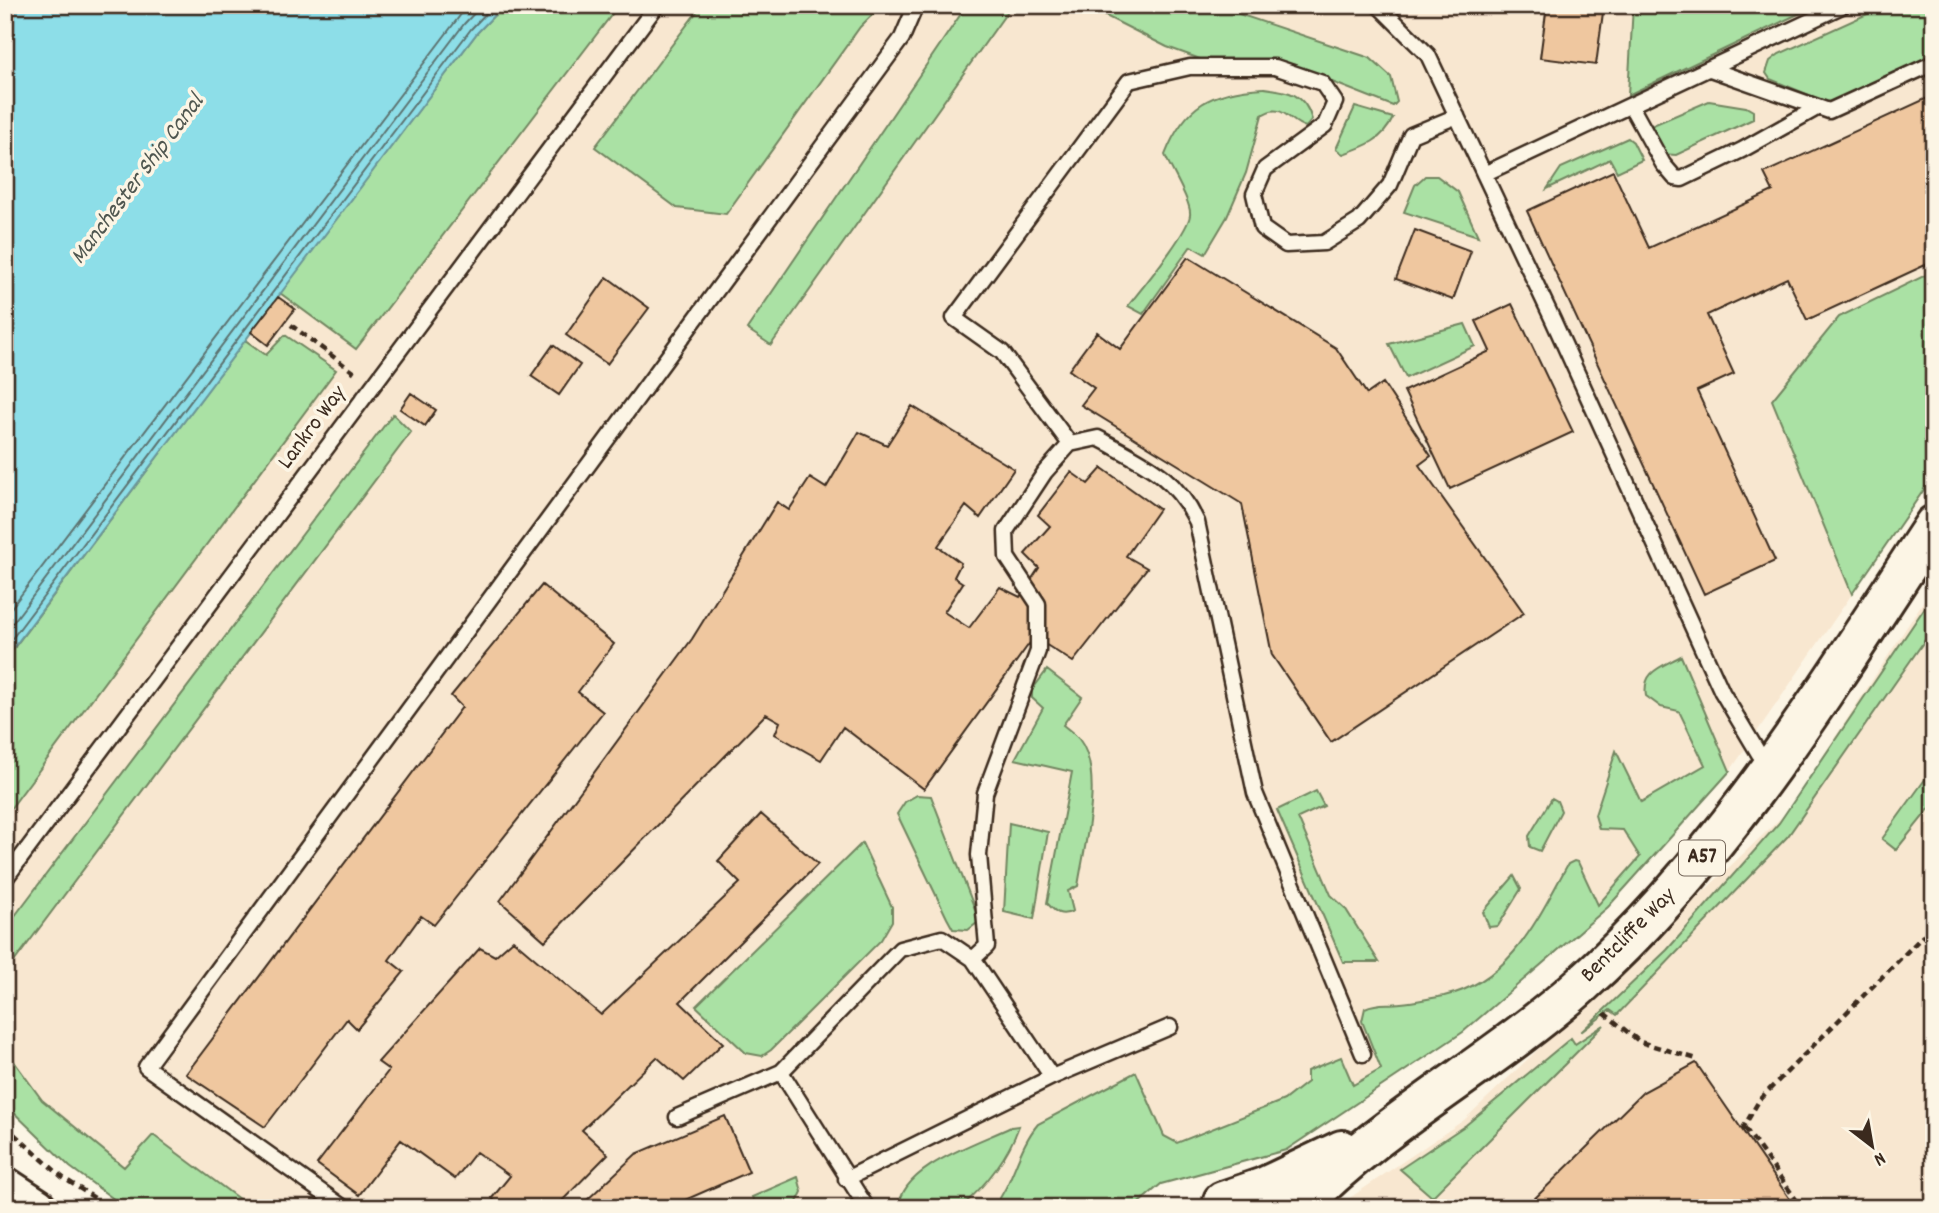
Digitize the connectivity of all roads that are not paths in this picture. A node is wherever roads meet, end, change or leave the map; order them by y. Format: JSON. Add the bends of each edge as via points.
{"nodes":[{"id":1,"x":657,"y":5,"type":"edge"},
{"id":2,"x":916,"y":5,"type":"edge"},
{"id":3,"x":1378,"y":5,"type":"edge"},
{"id":4,"x":1844,"y":5,"type":"edge"},
{"id":5,"x":1934,"y":62,"type":"edge"},
{"id":6,"x":1710,"y":69,"type":"junction"},
{"id":7,"x":1631,"y":106,"type":"junction"},
{"id":8,"x":1817,"y":108,"type":"junction"},
{"id":9,"x":1457,"y":116,"type":"junction"},
{"id":10,"x":1484,"y":174,"type":"junction"},
{"id":11,"x":1070,"y":444,"type":"junction"},
{"id":12,"x":1934,"y":525,"type":"edge"},
{"id":13,"x":1776,"y":765,"type":"junction"},
{"id":14,"x":5,"y":879,"type":"edge"},
{"id":15,"x":973,"y":958,"type":"junction"},
{"id":16,"x":1170,"y":1027,"type":"dead end"},
{"id":17,"x":1363,"y":1054,"type":"dead end"},
{"id":18,"x":781,"y":1072,"type":"junction"},
{"id":19,"x":1052,"y":1077,"type":"junction"},
{"id":20,"x":677,"y":1117,"type":"dead end"},
{"id":21,"x":1398,"y":1124,"type":"junction"},
{"id":22,"x":846,"y":1178,"type":"junction"},
{"id":23,"x":5,"y":1187,"type":"edge"},
{"id":24,"x":1221,"y":1206,"type":"edge"},
{"id":25,"x":37,"y":1208,"type":"edge"},
{"id":26,"x":344,"y":1208,"type":"edge"},
{"id":27,"x":867,"y":1208,"type":"edge"},
{"id":28,"x":1299,"y":1208,"type":"edge"}],
"edges":[{"from":1,"to":14,"type":"lane","name":"Lankro Way"},
{"from":2,"to":26,"type":"lane","via":[[902,38],[146,1067]]},
{"from":3,"to":9,"type":"lane","via":[[1428,55]]},
{"from":4,"to":6,"type":"lane"},
{"from":5,"to":8,"type":"lane","via":[[1841,108]]},
{"from":6,"to":7,"type":"lane"},
{"from":6,"to":8,"type":"lane"},
{"from":7,"to":8,"type":"lane","via":[[1663,164],[1675,178],[1682,179]]},
{"from":7,"to":10,"type":"lane"},
{"from":9,"to":10,"type":"lane"},
{"from":9,"to":11,"type":"lane","via":[[1411,135],[1390,185],[1359,221],[1324,243],[1286,245],[1262,228],[1254,194],[1265,169],[1325,125],[1335,102],[1322,83],[1275,66],[1190,67],[1129,81],[954,318],[1002,352]]},
{"from":10,"to":13,"type":"lane","via":[[1722,692],[1759,754]]},
{"from":11,"to":15,"type":"lane","via":[[1045,472],[1006,531],[1007,557],[1038,604],[1038,651],[985,793],[979,855],[987,946]]},
{"from":11,"to":17,"type":"lane","via":[[1098,438],[1152,467],[1185,497],[1197,522],[1255,793]]},
{"from":12,"to":13,"type":"main road","name":"Bentcliffe Way","number":"A57"},
{"from":13,"to":21,"type":"main road","name":"Bentcliffe Way","number":"A57","via":[[1681,884],[1598,969],[1547,1014]]},
{"from":15,"to":18,"type":"lane","via":[[942,938],[900,949]]},
{"from":15,"to":19,"type":"lane"},
{"from":16,"to":19,"type":"lane"},
{"from":18,"to":20,"type":"lane"},
{"from":18,"to":22,"type":"lane"},
{"from":19,"to":22,"type":"lane"},
{"from":21,"to":24,"type":"main road"},
{"from":21,"to":28,"type":"main road","name":"Bentcliffe Way","number":"A57"},
{"from":22,"to":27,"type":"lane"},
{"from":23,"to":25,"type":"main road"}]}
